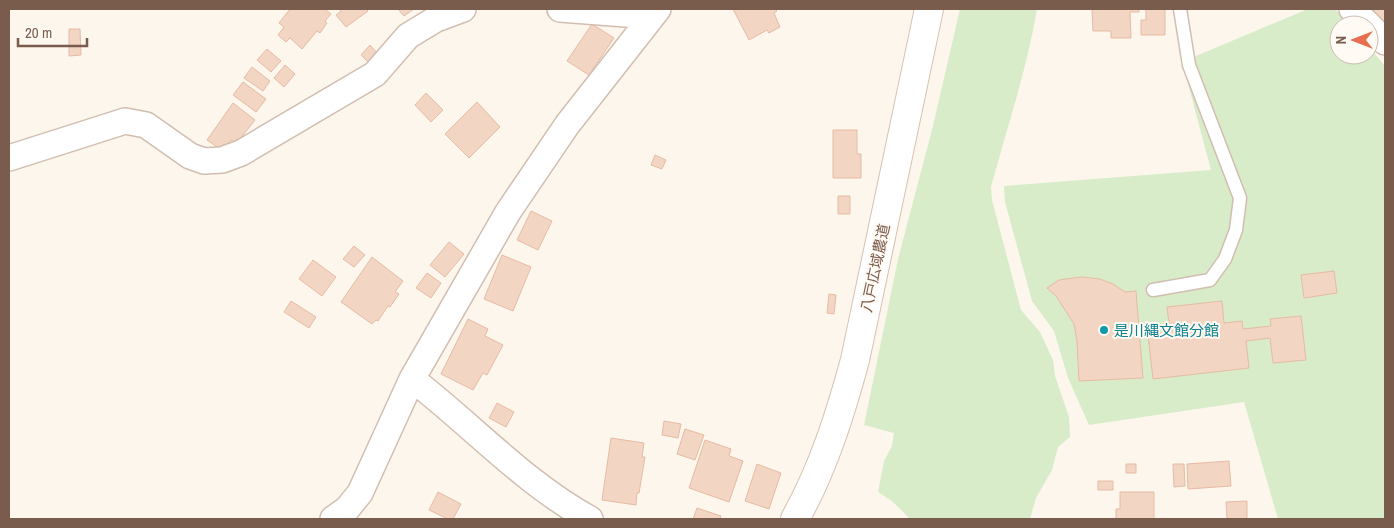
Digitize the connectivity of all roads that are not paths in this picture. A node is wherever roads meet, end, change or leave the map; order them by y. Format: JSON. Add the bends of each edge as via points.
{"nodes":[{"id":1,"x":463,"y":9,"type":"edge"},
{"id":2,"x":560,"y":9,"type":"edge"},
{"id":3,"x":929,"y":9,"type":"edge"},
{"id":4,"x":1180,"y":9,"type":"edge"},
{"id":5,"x":655,"y":12,"type":"edge"},
{"id":6,"x":9,"y":158,"type":"edge"},
{"id":7,"x":1153,"y":290,"type":"dead end"},
{"id":8,"x":412,"y":379,"type":"junction"},
{"id":9,"x":334,"y":519,"type":"edge"},
{"id":10,"x":590,"y":519,"type":"edge"},
{"id":11,"x":796,"y":519,"type":"edge"}],
"edges":[{"from":1,"to":6,"type":"street","via":[[436,19],[408,36],[374,74],[242,153],[222,160],[204,162],[146,125],[125,121]]},
{"from":2,"to":5,"type":"street"},
{"from":3,"to":11,"type":"street","name":"八戸広域農道","via":[[855,360],[841,413]]},
{"from":4,"to":7,"type":"lane","via":[[1190,65],[1240,198],[1236,230],[1225,259],[1210,280]]},
{"from":5,"to":8,"type":"street","via":[[567,125],[508,212]]},
{"from":8,"to":9,"type":"street","via":[[360,493]]},
{"from":8,"to":10,"type":"street","via":[[540,488]]}]}
